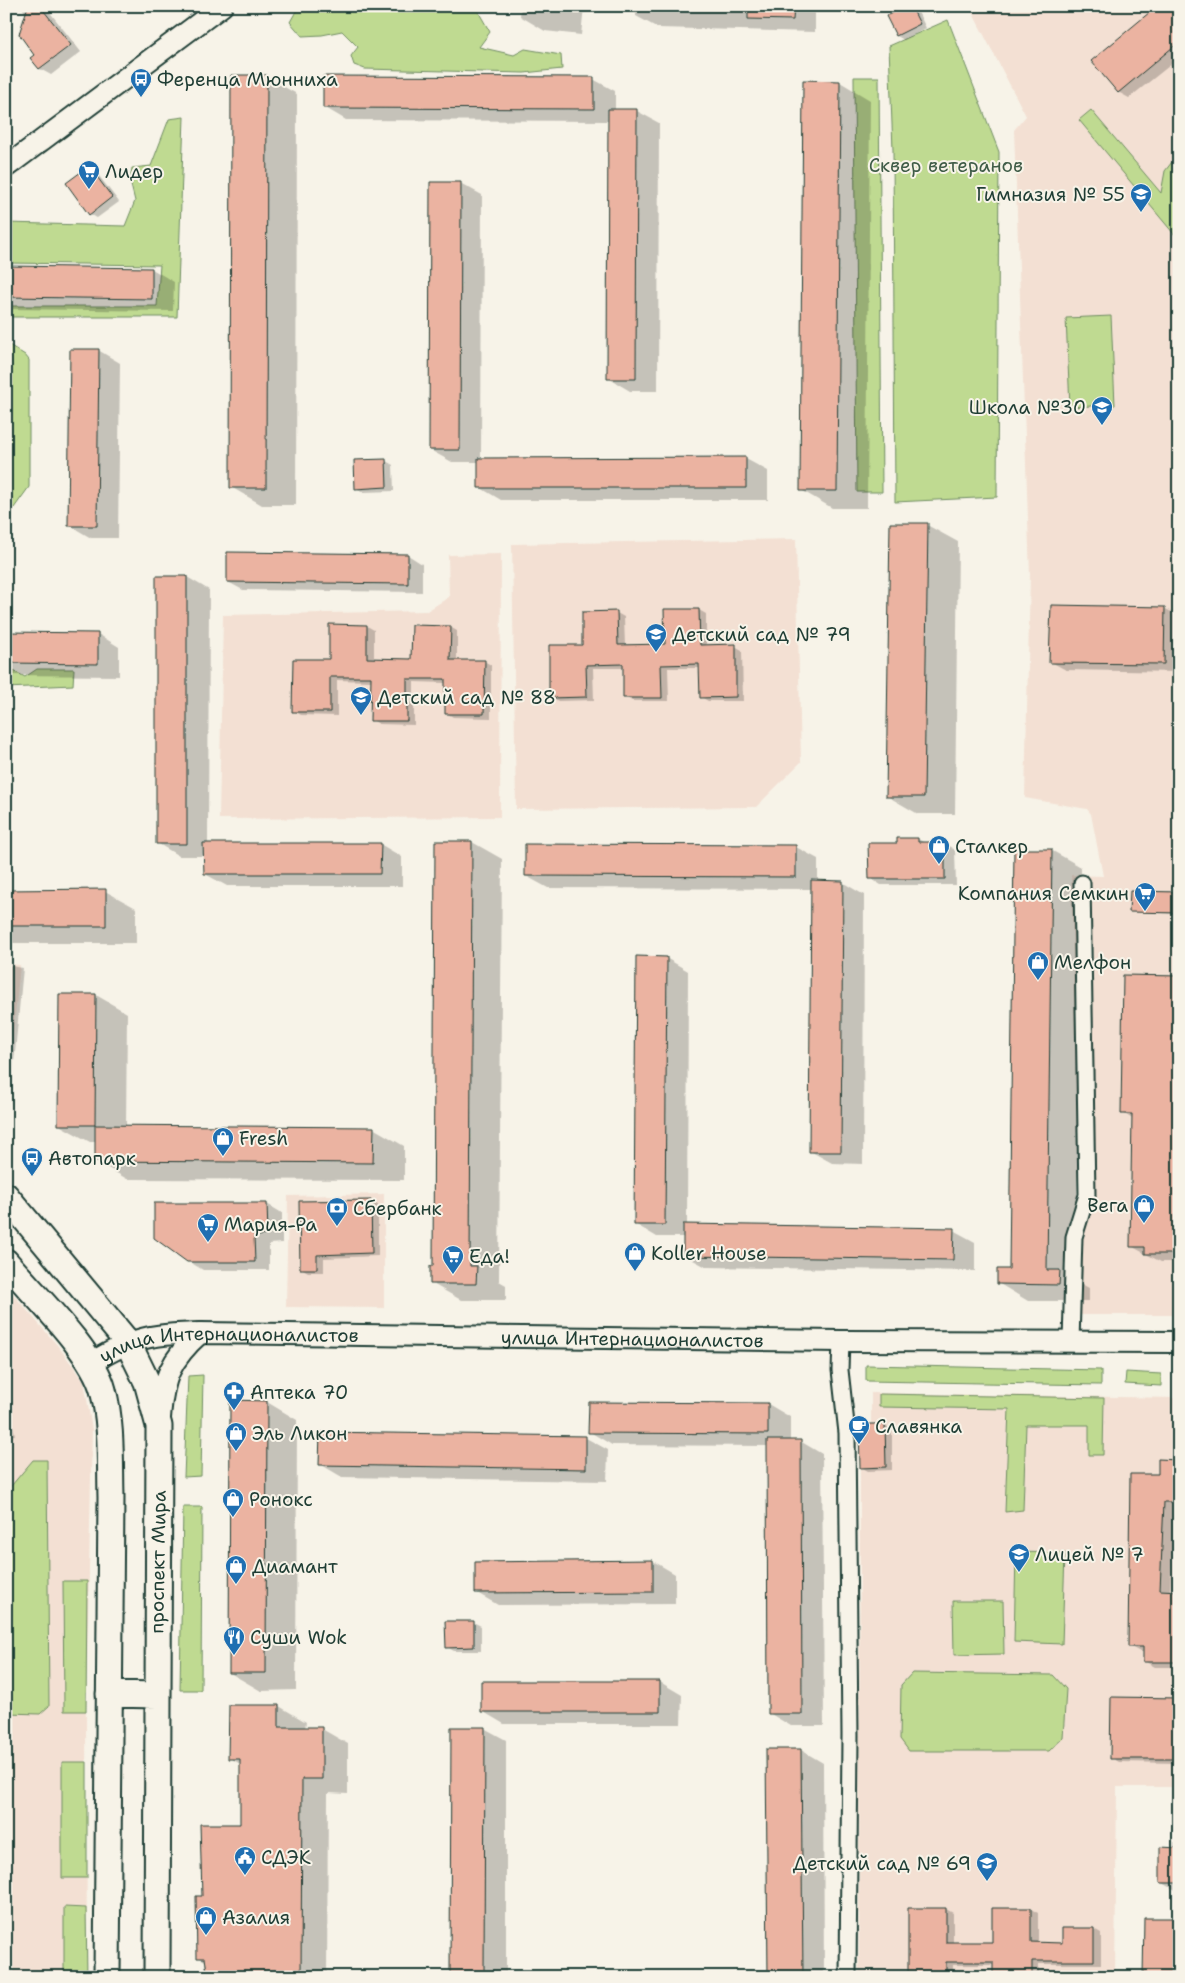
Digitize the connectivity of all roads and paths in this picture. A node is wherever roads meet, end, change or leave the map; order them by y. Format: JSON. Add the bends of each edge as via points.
{"nodes":[{"id":1,"x":222,"y":6,"type":"edge"},
{"id":2,"x":6,"y":167,"type":"edge"},
{"id":3,"x":1082,"y":883,"type":"dead end"},
{"id":4,"x":6,"y":1196,"type":"edge"},
{"id":5,"x":6,"y":1262,"type":"edge"},
{"id":6,"x":200,"y":1333,"type":"junction"},
{"id":7,"x":841,"y":1341,"type":"junction"},
{"id":8,"x":1071,"y":1342,"type":"junction"},
{"id":9,"x":1179,"y":1342,"type":"edge"},
{"id":10,"x":128,"y":1343,"type":"junction"},
{"id":11,"x":92,"y":1362,"type":"junction"},
{"id":12,"x":159,"y":1426,"type":"junction"},
{"id":13,"x":109,"y":1694,"type":"junction"},
{"id":14,"x":157,"y":1695,"type":"junction"},
{"id":15,"x":106,"y":1977,"type":"edge"},
{"id":16,"x":157,"y":1977,"type":"edge"},
{"id":17,"x":848,"y":1977,"type":"edge"}],
"edges":[{"from":1,"to":2,"type":"street"},
{"from":3,"to":8,"type":"street","via":[[1087,1195],[1074,1237]]},
{"from":4,"to":10,"type":"main road","name":"проспект Мира"},
{"from":5,"to":11,"type":"main road"},
{"from":6,"to":7,"type":"street","name":"улица Интернационалистов"},
{"from":6,"to":10,"type":"street","name":"улица Интернационалистов","via":[[166,1335]]},
{"from":6,"to":12,"type":"street","via":[[181,1350],[168,1370]]},
{"from":7,"to":8,"type":"street","name":"улица Интернационалистов"},
{"from":7,"to":17,"type":"street","via":[[840,1370],[847,1433]]},
{"from":8,"to":9,"type":"street","name":"улица Интернационалистов"},
{"from":10,"to":11,"type":"street","name":"улица Интернационалистов"},
{"from":10,"to":12,"type":"main road","name":"проспект Мира","via":[[147,1382]]},
{"from":11,"to":13,"type":"main road","via":[[103,1389],[108,1423],[111,1497]]},
{"from":12,"to":14,"type":"main road","name":"проспект Мира"},
{"from":13,"to":14,"type":"main road"},
{"from":13,"to":15,"type":"main road"},
{"from":14,"to":16,"type":"main road","name":"проспект Мира"}]}
